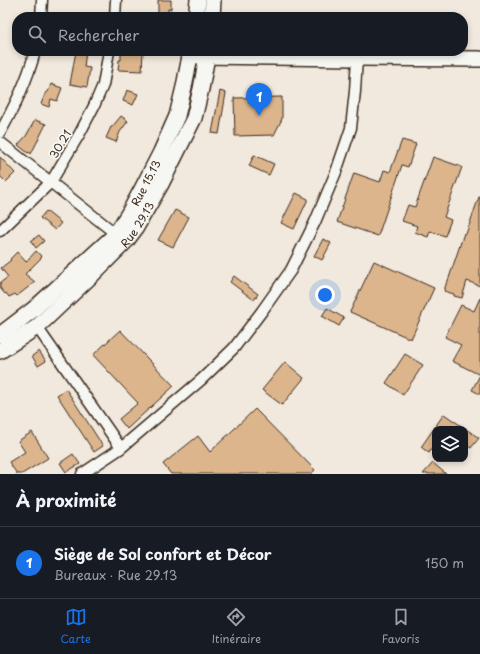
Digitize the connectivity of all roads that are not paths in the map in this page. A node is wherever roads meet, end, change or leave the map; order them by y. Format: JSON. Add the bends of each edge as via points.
{"nodes":[{"id":1,"x":42,"y":0,"type":"edge"},
{"id":2,"x":116,"y":0,"type":"edge"},
{"id":3,"x":198,"y":0,"type":"edge"},
{"id":4,"x":213,"y":0,"type":"edge"},
{"id":5,"x":41,"y":12,"type":"edge"},
{"id":6,"x":115,"y":12,"type":"edge"},
{"id":7,"x":197,"y":12,"type":"edge"},
{"id":8,"x":212,"y":12,"type":"edge"},
{"id":9,"x":34,"y":56,"type":"edge"},
{"id":10,"x":108,"y":56,"type":"edge"},
{"id":11,"x":190,"y":56,"type":"edge"},
{"id":12,"x":208,"y":56,"type":"edge"},
{"id":13,"x":282,"y":56,"type":"edge"},
{"id":14,"x":357,"y":58,"type":"junction"},
{"id":15,"x":480,"y":59,"type":"edge"},
{"id":16,"x":0,"y":133,"type":"edge"},
{"id":17,"x":0,"y":142,"type":"edge"},
{"id":18,"x":51,"y":182,"type":"junction"},
{"id":19,"x":0,"y":231,"type":"edge"},
{"id":20,"x":116,"y":234,"type":"junction"},
{"id":21,"x":37,"y":327,"type":"junction"},
{"id":22,"x":0,"y":335,"type":"edge"},
{"id":23,"x":0,"y":351,"type":"edge"},
{"id":24,"x":121,"y":448,"type":"junction"},
{"id":25,"x":82,"y":474,"type":"edge"}],
"edges":[{"from":1,"to":5,"type":"street"},
{"from":2,"to":6,"type":"street"},
{"from":3,"to":7,"type":"main road"},
{"from":4,"to":8,"type":"main road"},
{"from":9,"to":16,"type":"street"},
{"from":10,"to":18,"type":"street","name":"30.21","number":"30.21","via":[[102,85],[94,106]]},
{"from":11,"to":20,"type":"main road","name":"Rue 15.13","via":[[177,116],[130,213]]},
{"from":12,"to":21,"type":"main road","name":"Rue 29.13","via":[[194,118],[135,229],[93,274]]},
{"from":13,"to":14,"type":"main road"},
{"from":14,"to":15,"type":"main road"},
{"from":14,"to":24,"type":"street","via":[[350,128],[336,172],[291,270],[234,348],[201,380]]},
{"from":17,"to":18,"type":"street"},
{"from":18,"to":19,"type":"street","name":"30.21","number":"30.21"},
{"from":18,"to":20,"type":"street"},
{"from":20,"to":22,"type":"main road","name":"Rue 15.13","via":[[34,309]]},
{"from":21,"to":23,"type":"main road","name":"Rue 29.13"},
{"from":21,"to":24,"type":"street"},
{"from":24,"to":25,"type":"street"}]}
